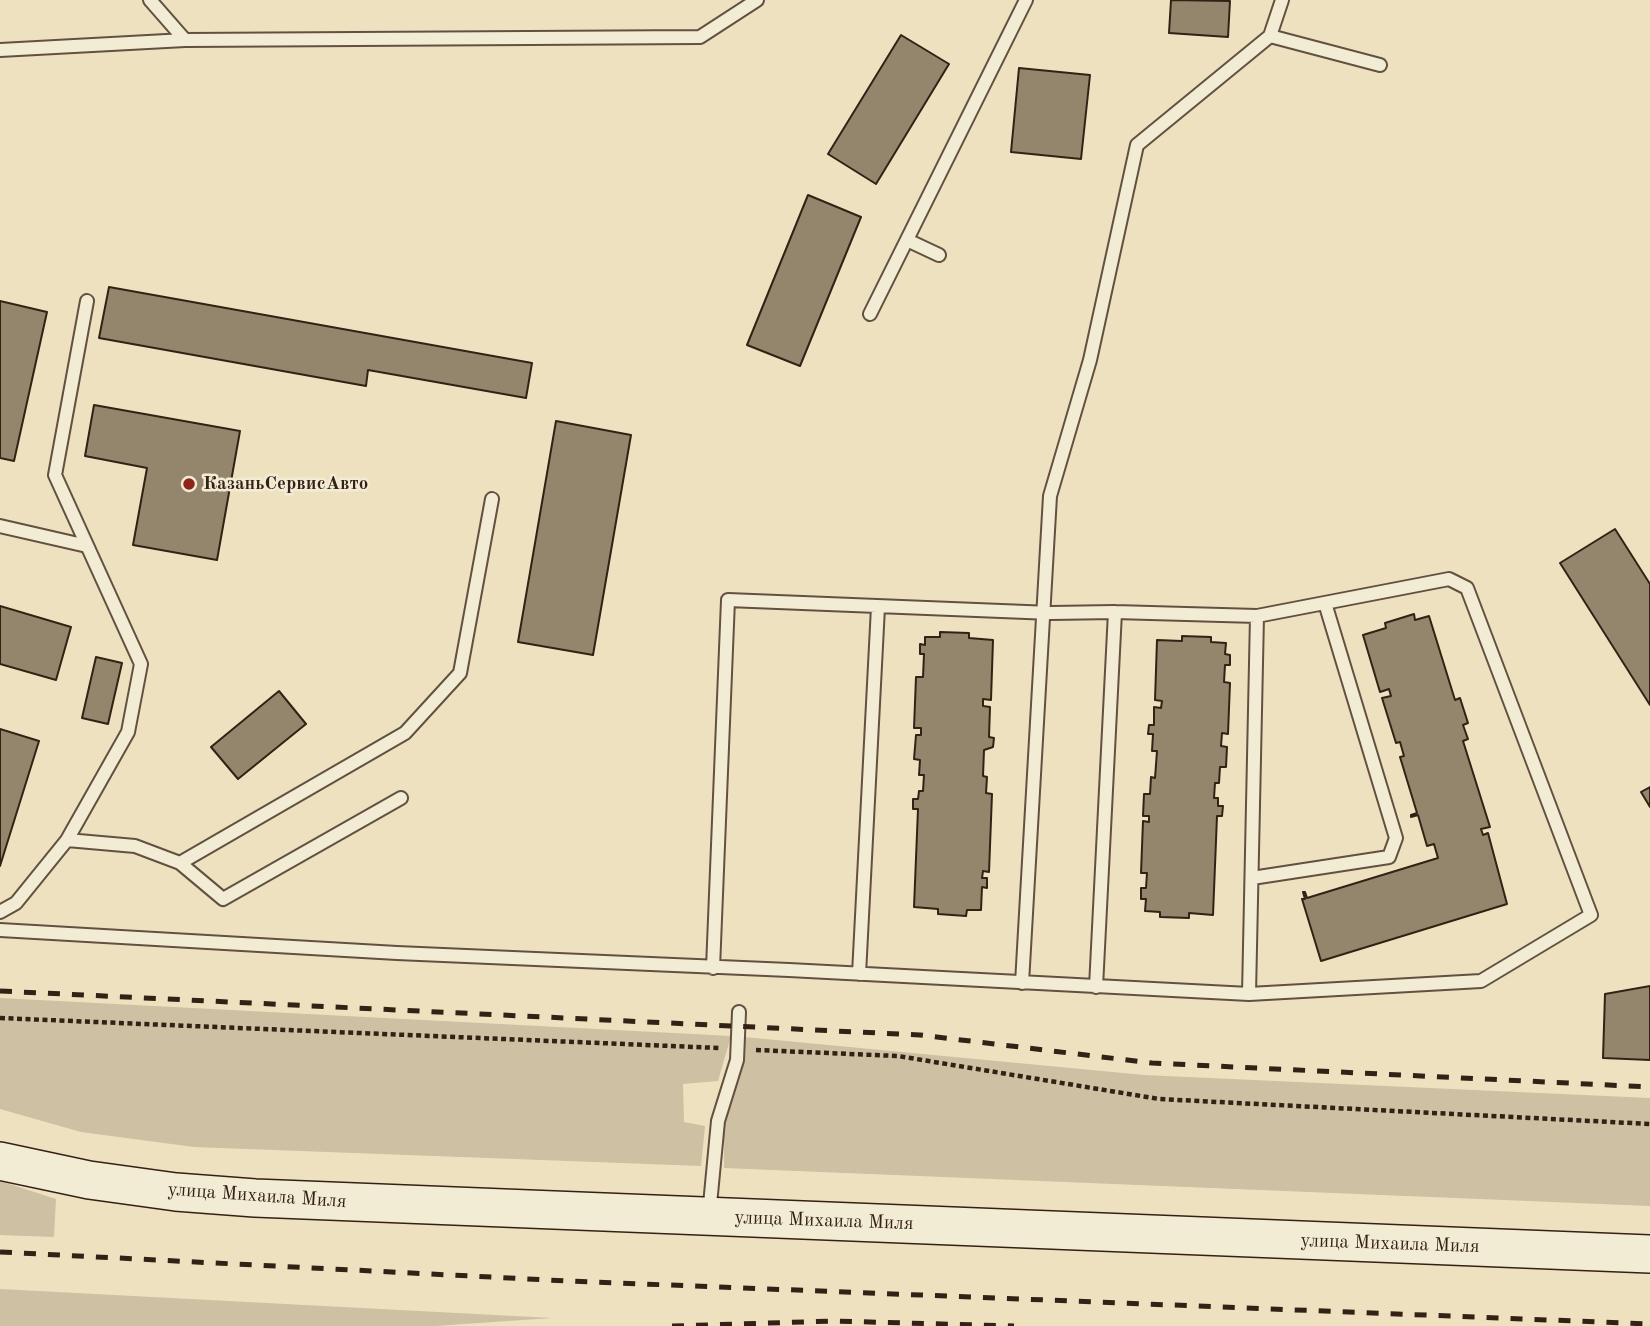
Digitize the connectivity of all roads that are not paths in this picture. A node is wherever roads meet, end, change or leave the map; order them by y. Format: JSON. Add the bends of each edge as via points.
{"nodes":[{"id":1,"x":150,"y":0,"type":"edge"},
{"id":2,"x":757,"y":0,"type":"edge"},
{"id":3,"x":1026,"y":0,"type":"edge"},
{"id":4,"x":1282,"y":0,"type":"edge"},
{"id":5,"x":1270,"y":36,"type":"junction"},
{"id":6,"x":185,"y":40,"type":"junction"},
{"id":7,"x":0,"y":50,"type":"edge"},
{"id":8,"x":1380,"y":65,"type":"dead end"},
{"id":9,"x":906,"y":240,"type":"junction"},
{"id":10,"x":939,"y":255,"type":"dead end"},
{"id":11,"x":87,"y":301,"type":"dead end"},
{"id":12,"x":870,"y":314,"type":"dead end"},
{"id":13,"x":492,"y":499,"type":"dead end"},
{"id":14,"x":0,"y":526,"type":"edge"},
{"id":15,"x":87,"y":546,"type":"junction"},
{"id":16,"x":1325,"y":603,"type":"junction"},
{"id":17,"x":878,"y":607,"type":"junction"},
{"id":18,"x":1115,"y":612,"type":"junction"},
{"id":19,"x":1043,"y":613,"type":"junction"},
{"id":20,"x":1258,"y":616,"type":"junction"},
{"id":21,"x":401,"y":798,"type":"dead end"},
{"id":22,"x":67,"y":840,"type":"junction"},
{"id":23,"x":180,"y":863,"type":"junction"},
{"id":24,"x":1252,"y":878,"type":"junction"},
{"id":25,"x":0,"y":912,"type":"edge"},
{"id":26,"x":0,"y":930,"type":"edge"},
{"id":27,"x":713,"y":968,"type":"junction"},
{"id":28,"x":859,"y":974,"type":"junction"},
{"id":29,"x":1022,"y":983,"type":"junction"},
{"id":30,"x":1096,"y":987,"type":"junction"},
{"id":31,"x":1249,"y":994,"type":"junction"},
{"id":32,"x":739,"y":1012,"type":"dead end"},
{"id":33,"x":0,"y":1161,"type":"edge"},
{"id":34,"x":709,"y":1216,"type":"junction"},
{"id":35,"x":1650,"y":1254,"type":"edge"}],
"edges":[{"from":1,"to":6,"type":"lane"},
{"from":2,"to":6,"type":"lane","via":[[700,37]]},
{"from":3,"to":9,"type":"lane"},
{"from":4,"to":5,"type":"lane"},
{"from":5,"to":8,"type":"lane"},
{"from":5,"to":19,"type":"lane","via":[[1137,145],[1090,360],[1050,496]]},
{"from":6,"to":7,"type":"lane"},
{"from":9,"to":10,"type":"lane"},
{"from":9,"to":12,"type":"lane"},
{"from":11,"to":15,"type":"lane","via":[[55,475]]},
{"from":13,"to":23,"type":"lane","via":[[460,673],[405,733]]},
{"from":14,"to":15,"type":"lane"},
{"from":15,"to":22,"type":"lane","via":[[141,664],[128,732]]},
{"from":16,"to":20,"type":"lane"},
{"from":16,"to":24,"type":"lane","via":[[1396,838],[1389,857]]},
{"from":16,"to":31,"type":"lane","via":[[1449,579],[1467,589],[1591,915],[1481,981]]},
{"from":17,"to":19,"type":"lane"},
{"from":17,"to":27,"type":"lane","via":[[728,600]]},
{"from":17,"to":28,"type":"lane"},
{"from":18,"to":19,"type":"lane"},
{"from":18,"to":20,"type":"lane"},
{"from":18,"to":30,"type":"lane"},
{"from":19,"to":29,"type":"lane"},
{"from":20,"to":24,"type":"lane"},
{"from":21,"to":23,"type":"lane","via":[[223,899]]},
{"from":22,"to":23,"type":"lane","via":[[135,846]]},
{"from":22,"to":25,"type":"lane","via":[[16,902]]},
{"from":24,"to":31,"type":"lane"},
{"from":26,"to":27,"type":"lane"},
{"from":27,"to":28,"type":"lane"},
{"from":28,"to":29,"type":"lane"},
{"from":29,"to":30,"type":"lane"},
{"from":30,"to":31,"type":"lane"},
{"from":32,"to":34,"type":"lane","via":[[737,1060],[718,1121]]},
{"from":33,"to":34,"type":"main road","name":"улица Михаила Миля","via":[[176,1192]]},
{"from":34,"to":35,"type":"main road","name":"улица Михаила Миля"}]}
